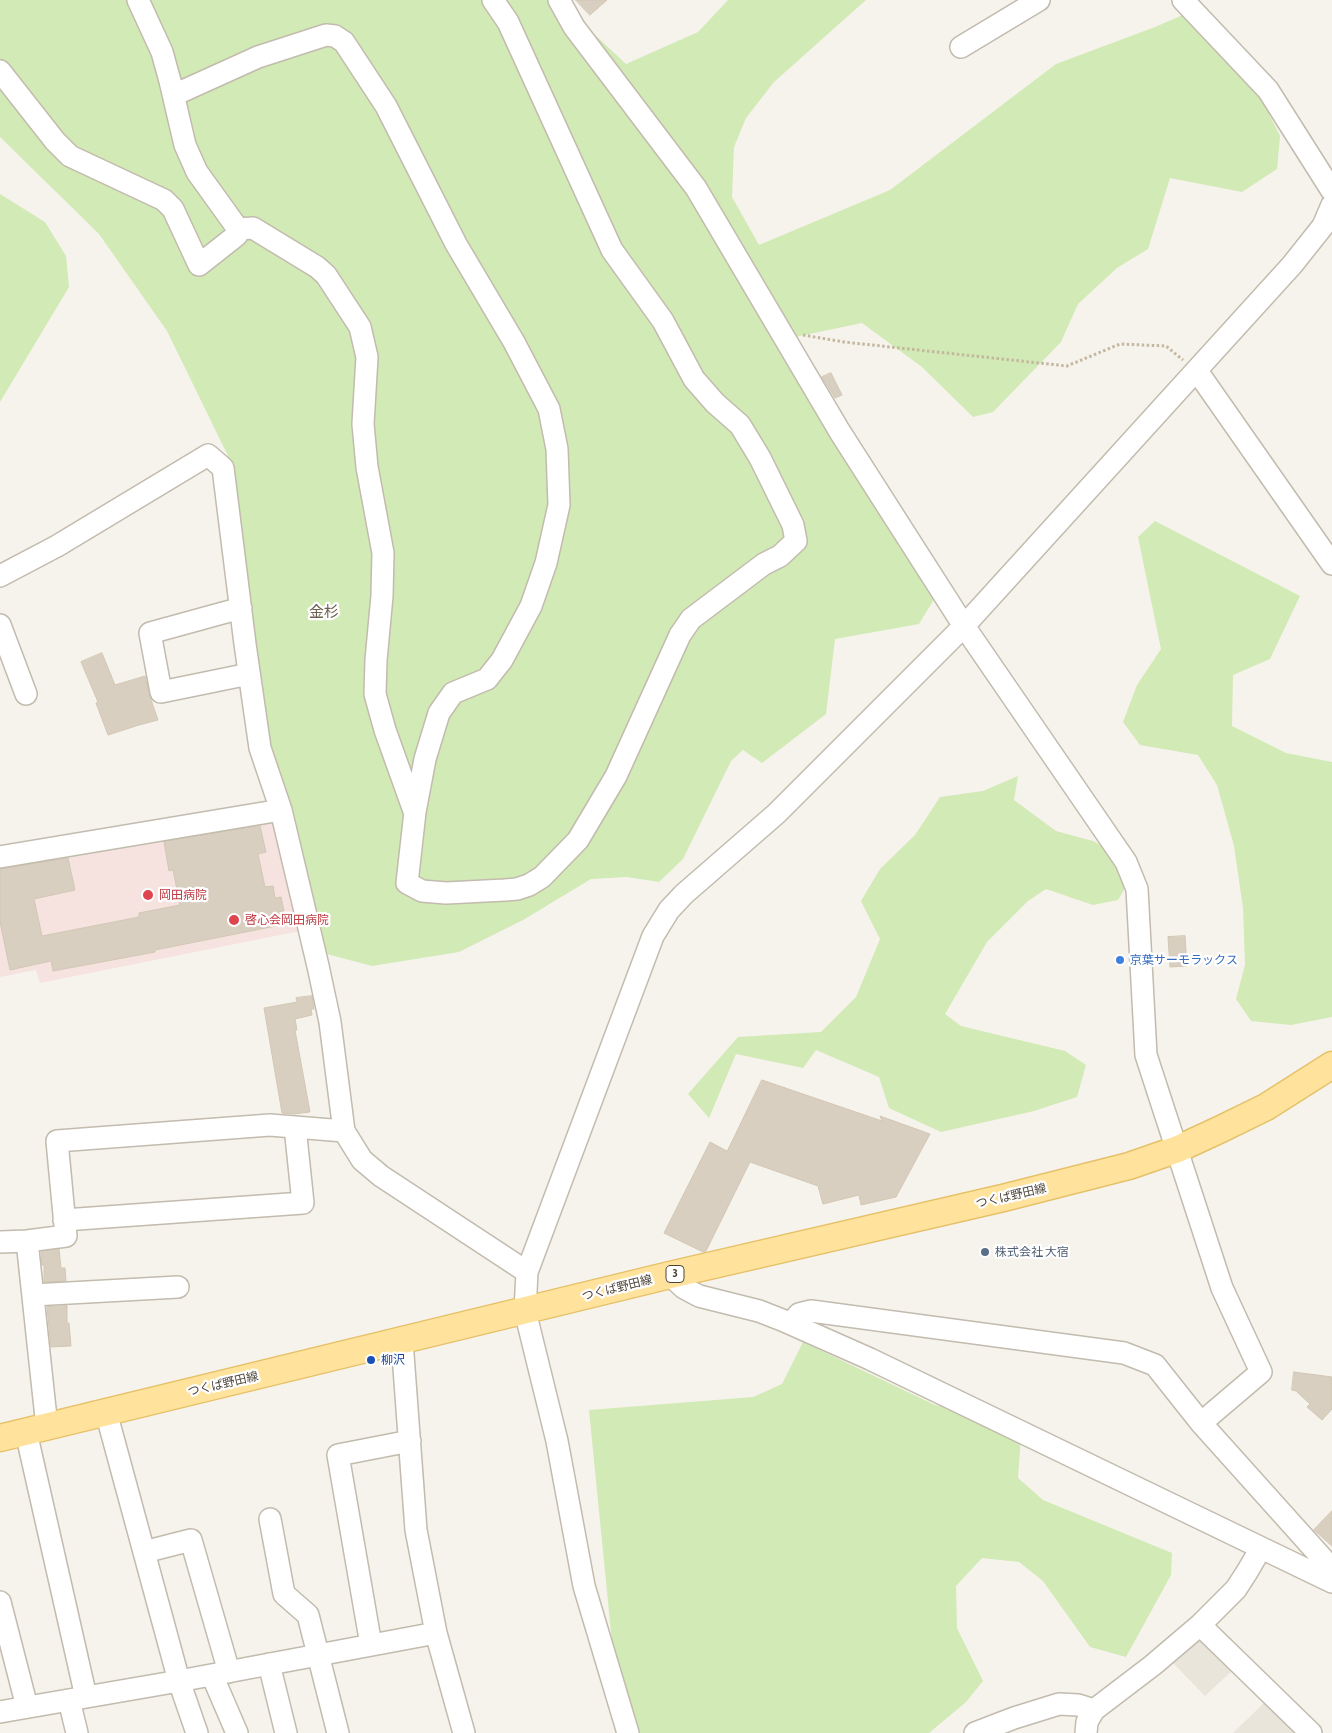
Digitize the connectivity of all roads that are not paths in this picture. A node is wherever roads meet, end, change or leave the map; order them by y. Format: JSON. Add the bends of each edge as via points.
{"nodes":[{"id":1,"x":138,"y":0,"type":"edge"},
{"id":2,"x":493,"y":0,"type":"edge"},
{"id":3,"x":559,"y":0,"type":"edge"},
{"id":4,"x":1039,"y":0,"type":"edge"},
{"id":5,"x":1183,"y":0,"type":"edge"},
{"id":6,"x":961,"y":47,"type":"dead end"},
{"id":7,"x":0,"y":71,"type":"edge"},
{"id":8,"x":174,"y":95,"type":"junction"},
{"id":9,"x":1332,"y":191,"type":"edge"},
{"id":10,"x":1332,"y":205,"type":"edge"},
{"id":11,"x":238,"y":228,"type":"junction"},
{"id":12,"x":1197,"y":371,"type":"junction"},
{"id":13,"x":1332,"y":564,"type":"edge"},
{"id":14,"x":0,"y":576,"type":"edge"},
{"id":15,"x":241,"y":608,"type":"junction"},
{"id":16,"x":0,"y":625,"type":"edge"},
{"id":17,"x":964,"y":626,"type":"junction"},
{"id":18,"x":250,"y":674,"type":"junction"},
{"id":19,"x":26,"y":694,"type":"dead end"},
{"id":20,"x":281,"y":810,"type":"junction"},
{"id":21,"x":415,"y":812,"type":"junction"},
{"id":22,"x":0,"y":856,"type":"edge"},
{"id":23,"x":1332,"y":1065,"type":"edge"},
{"id":24,"x":296,"y":1127,"type":"junction"},
{"id":25,"x":344,"y":1130,"type":"junction"},
{"id":26,"x":1178,"y":1149,"type":"junction"},
{"id":27,"x":64,"y":1220,"type":"junction"},
{"id":28,"x":27,"y":1241,"type":"junction"},
{"id":29,"x":0,"y":1242,"type":"edge"},
{"id":30,"x":528,"y":1272,"type":"junction"},
{"id":31,"x":670,"y":1275,"type":"junction"},
{"id":32,"x":178,"y":1288,"type":"dead end"},
{"id":33,"x":33,"y":1295,"type":"junction"},
{"id":34,"x":525,"y":1311,"type":"junction"},
{"id":35,"x":791,"y":1323,"type":"junction"},
{"id":36,"x":402,"y":1341,"type":"junction"},
{"id":37,"x":106,"y":1412,"type":"junction"},
{"id":38,"x":1200,"y":1423,"type":"junction"},
{"id":39,"x":37,"y":1430,"type":"junction"},
{"id":40,"x":0,"y":1438,"type":"edge"},
{"id":41,"x":410,"y":1441,"type":"junction"},
{"id":42,"x":270,"y":1519,"type":"dead end"},
{"id":43,"x":1261,"y":1548,"type":"junction"},
{"id":44,"x":144,"y":1552,"type":"junction"},
{"id":45,"x":1332,"y":1569,"type":"edge"},
{"id":46,"x":1332,"y":1582,"type":"edge"},
{"id":47,"x":0,"y":1602,"type":"edge"},
{"id":48,"x":1200,"y":1625,"type":"junction"},
{"id":49,"x":436,"y":1633,"type":"junction"},
{"id":50,"x":371,"y":1645,"type":"junction"},
{"id":51,"x":318,"y":1655,"type":"junction"},
{"id":52,"x":269,"y":1664,"type":"junction"},
{"id":53,"x":221,"y":1673,"type":"junction"},
{"id":54,"x":179,"y":1681,"type":"junction"},
{"id":55,"x":77,"y":1698,"type":"junction"},
{"id":56,"x":27,"y":1707,"type":"junction"},
{"id":57,"x":1094,"y":1710,"type":"junction"},
{"id":58,"x":0,"y":1712,"type":"edge"},
{"id":59,"x":76,"y":1733,"type":"edge"},
{"id":60,"x":197,"y":1733,"type":"edge"},
{"id":61,"x":237,"y":1733,"type":"edge"},
{"id":62,"x":286,"y":1733,"type":"edge"},
{"id":63,"x":338,"y":1733,"type":"edge"},
{"id":64,"x":464,"y":1733,"type":"edge"},
{"id":65,"x":628,"y":1733,"type":"edge"},
{"id":66,"x":975,"y":1733,"type":"edge"},
{"id":67,"x":1086,"y":1733,"type":"edge"},
{"id":68,"x":1311,"y":1733,"type":"edge"}],
"edges":[{"from":1,"to":8,"type":"street","via":[[162,52]]},
{"from":2,"to":21,"type":"street","via":[[508,22],[612,250],[663,321],[694,379],[740,426],[760,458],[793,525],[796,541],[691,619],[680,635],[616,776],[578,840],[542,876],[517,889],[446,893],[422,891],[408,883]]},
{"from":3,"to":17,"type":"street","via":[[574,27],[696,188],[840,432]]},
{"from":4,"to":6,"type":"street"},
{"from":5,"to":9,"type":"street","via":[[1268,90]]},
{"from":7,"to":11,"type":"street","via":[[70,156],[164,200],[173,209],[199,265],[237,235]]},
{"from":8,"to":11,"type":"street","via":[[185,145],[197,172]]},
{"from":8,"to":21,"type":"street","via":[[258,57],[326,35],[344,42],[386,106],[456,244],[549,409],[557,449],[559,505],[546,563],[531,606],[502,660],[487,678],[453,693],[439,713],[425,759]]},
{"from":10,"to":12,"type":"street","via":[[1323,226],[1292,265]]},
{"from":11,"to":21,"type":"street","via":[[253,228],[317,267],[326,275],[360,327],[367,357],[363,424],[367,468],[383,553],[375,694]]},
{"from":12,"to":13,"type":"street"},
{"from":12,"to":17,"type":"street"},
{"from":14,"to":15,"type":"street","via":[[208,456],[223,468]]},
{"from":15,"to":18,"type":"street"},
{"from":15,"to":18,"type":"street","via":[[150,633],[161,692]]},
{"from":16,"to":19,"type":"street"},
{"from":17,"to":26,"type":"street","via":[[1126,862],[1136,889],[1146,1055]]},
{"from":17,"to":30,"type":"street","via":[[776,814],[669,910],[653,936]]},
{"from":18,"to":20,"type":"street","via":[[260,748]]},
{"from":20,"to":22,"type":"street"},
{"from":20,"to":25,"type":"street","via":[[330,1022]]},
{"from":23,"to":26,"type":"main road","name":"つくば野田線","number":"3","via":[[1266,1107]]},
{"from":24,"to":25,"type":"street"},
{"from":24,"to":27,"type":"street","via":[[303,1203]]},
{"from":24,"to":27,"type":"street","via":[[270,1125],[57,1141]]},
{"from":25,"to":30,"type":"street","via":[[362,1160],[381,1176]]},
{"from":26,"to":31,"type":"main road","name":"つくば野田線","number":"3","via":[[1065,1183]]},
{"from":26,"to":38,"type":"street","via":[[1222,1288],[1262,1372]]},
{"from":27,"to":28,"type":"street","via":[[66,1236]]},
{"from":28,"to":29,"type":"street"},
{"from":28,"to":33,"type":"street"},
{"from":30,"to":34,"type":"street"},
{"from":31,"to":34,"type":"main road","name":"つくば野田線","number":"3"},
{"from":31,"to":35,"type":"street","via":[[699,1296]]},
{"from":32,"to":33,"type":"street"},
{"from":33,"to":39,"type":"street"},
{"from":34,"to":36,"type":"main road","name":"つくば野田線","number":"3"},
{"from":34,"to":65,"type":"street","via":[[557,1441],[584,1586]]},
{"from":35,"to":38,"type":"street","via":[[798,1314],[811,1311],[1124,1353],[1155,1365]]},
{"from":35,"to":43,"type":"street"},
{"from":36,"to":37,"type":"main road","name":"つくば野田線","number":"3"},
{"from":36,"to":41,"type":"street"},
{"from":37,"to":39,"type":"main road","name":"つくば野田線","number":"3"},
{"from":37,"to":44,"type":"street"},
{"from":38,"to":45,"type":"street"},
{"from":39,"to":40,"type":"main road","name":"つくば野田線","number":"3"},
{"from":39,"to":55,"type":"street"},
{"from":41,"to":49,"type":"street","via":[[416,1530]]},
{"from":41,"to":50,"type":"street","via":[[338,1455]]},
{"from":42,"to":51,"type":"street","via":[[284,1594],[308,1615]]},
{"from":43,"to":46,"type":"street"},
{"from":43,"to":48,"type":"street","via":[[1236,1589]]},
{"from":44,"to":53,"type":"street","via":[[191,1540]]},
{"from":44,"to":54,"type":"street"},
{"from":47,"to":56,"type":"street"},
{"from":48,"to":57,"type":"street"},
{"from":48,"to":68,"type":"street"},
{"from":49,"to":50,"type":"street"},
{"from":49,"to":64,"type":"street"},
{"from":50,"to":51,"type":"street"},
{"from":51,"to":52,"type":"street"},
{"from":51,"to":63,"type":"street"},
{"from":52,"to":53,"type":"street"},
{"from":52,"to":62,"type":"street"},
{"from":53,"to":54,"type":"street"},
{"from":53,"to":61,"type":"street"},
{"from":54,"to":55,"type":"street"},
{"from":54,"to":60,"type":"street"},
{"from":55,"to":56,"type":"street"},
{"from":55,"to":59,"type":"street"},
{"from":56,"to":58,"type":"street"},
{"from":57,"to":66,"type":"street","via":[[1059,1704]]},
{"from":57,"to":67,"type":"street","via":[[1087,1722]]}]}
